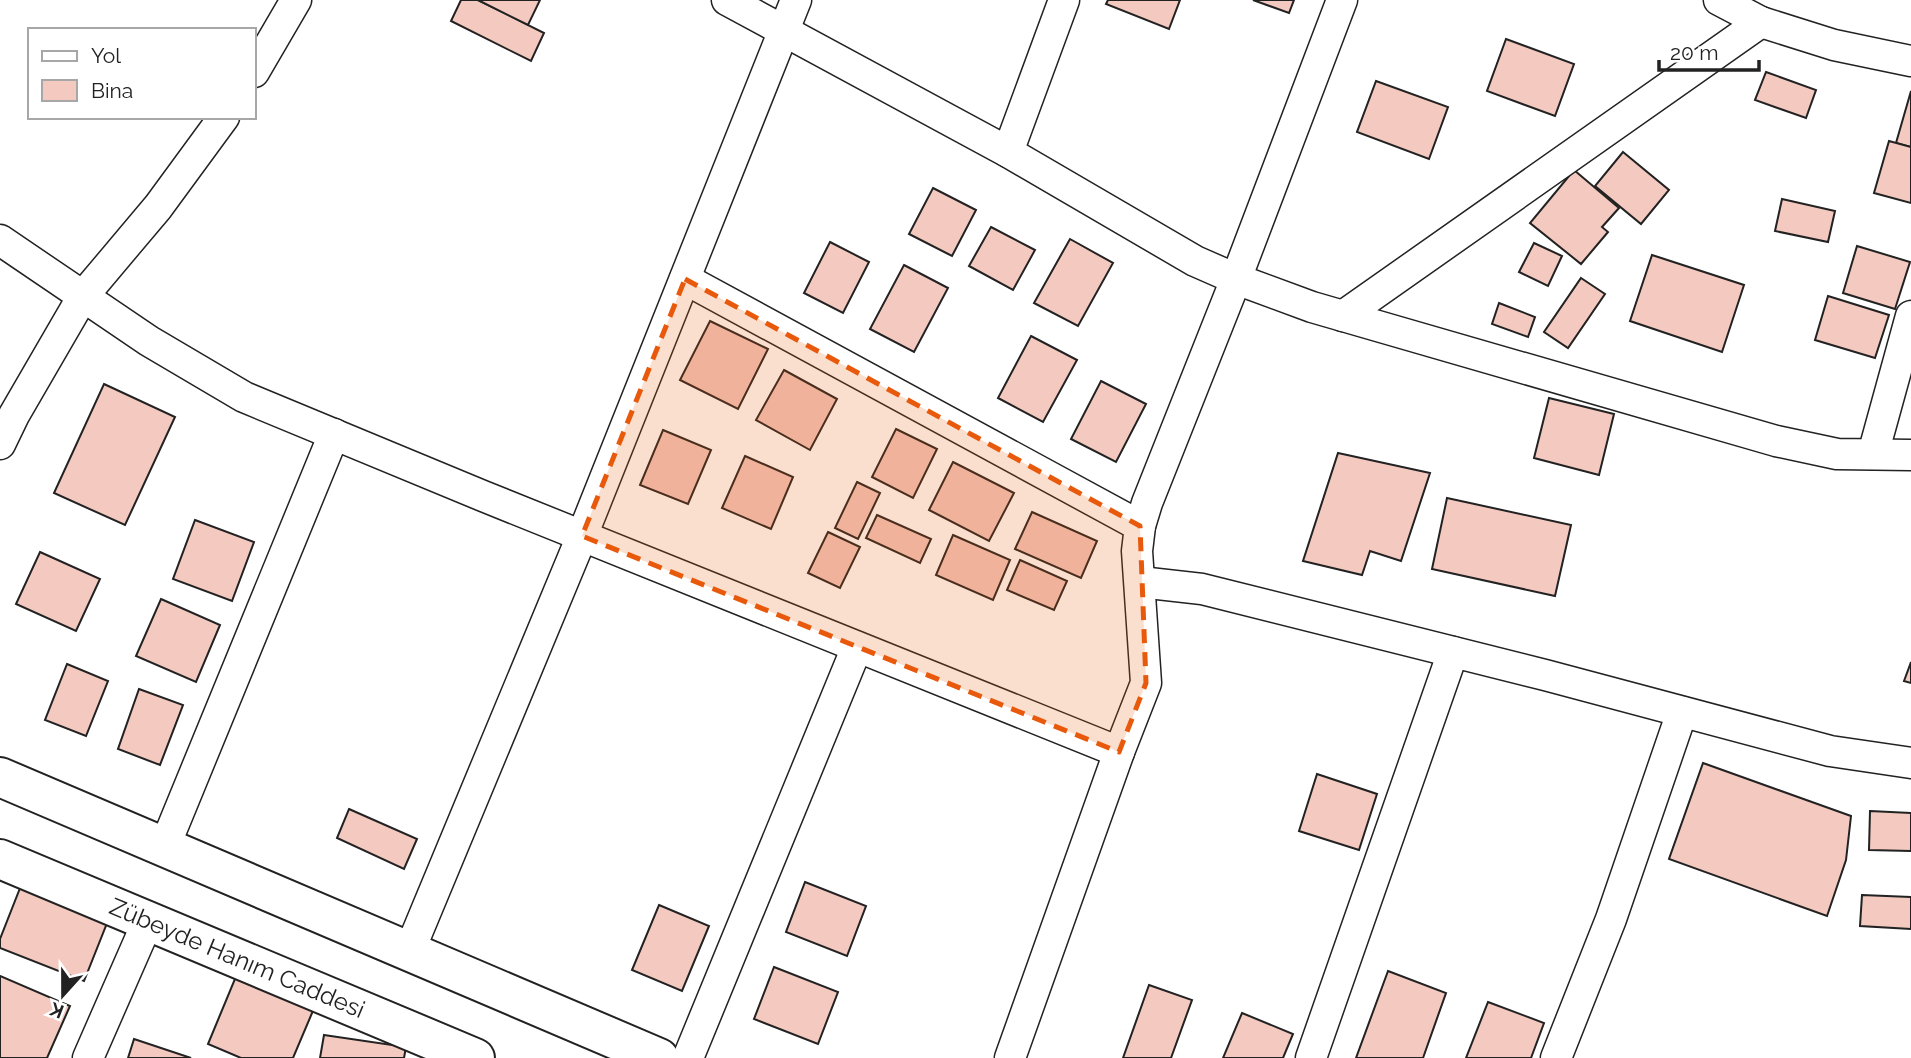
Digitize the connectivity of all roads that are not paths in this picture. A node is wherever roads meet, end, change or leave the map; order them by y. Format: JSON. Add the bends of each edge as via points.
{"nodes":[{"id":1,"x":296,"y":0,"type":"edge"},
{"id":2,"x":726,"y":0,"type":"edge"},
{"id":3,"x":796,"y":0,"type":"edge"},
{"id":4,"x":1064,"y":0,"type":"edge"},
{"id":5,"x":1342,"y":0,"type":"edge"},
{"id":6,"x":1719,"y":0,"type":"edge"},
{"id":7,"x":1761,"y":22,"type":"junction"},
{"id":8,"x":784,"y":31,"type":"junction"},
{"id":9,"x":1911,"y":61,"type":"edge"},
{"id":10,"x":256,"y":69,"type":"edge"},
{"id":11,"x":223,"y":119,"type":"edge"},
{"id":12,"x":1008,"y":152,"type":"junction"},
{"id":13,"x":0,"y":240,"type":"edge"},
{"id":14,"x":685,"y":279,"type":"junction"},
{"id":15,"x":1236,"y":279,"type":"junction"},
{"id":16,"x":83,"y":296,"type":"junction"},
{"id":17,"x":1343,"y":316,"type":"junction"},
{"id":18,"x":1911,"y":316,"type":"edge"},
{"id":19,"x":334,"y":434,"type":"junction"},
{"id":20,"x":0,"y":444,"type":"edge"},
{"id":21,"x":1873,"y":454,"type":"junction"},
{"id":22,"x":1911,"y":455,"type":"edge"},
{"id":23,"x":1140,"y":526,"type":"junction"},
{"id":24,"x":582,"y":536,"type":"junction"},
{"id":25,"x":1140,"y":582,"type":"junction"},
{"id":26,"x":856,"y":646,"type":"junction"},
{"id":27,"x":1453,"y":652,"type":"junction"},
{"id":28,"x":1682,"y":712,"type":"junction"},
{"id":29,"x":1119,"y":752,"type":"junction"},
{"id":30,"x":1911,"y":763,"type":"edge"},
{"id":31,"x":0,"y":777,"type":"edge"},
{"id":32,"x":164,"y":848,"type":"junction"},
{"id":33,"x":0,"y":859,"type":"edge"},
{"id":34,"x":148,"y":921,"type":"junction"},
{"id":35,"x":409,"y":952,"type":"junction"},
{"id":36,"x":88,"y":1058,"type":"edge"},
{"id":37,"x":475,"y":1058,"type":"edge"},
{"id":38,"x":659,"y":1058,"type":"edge"},
{"id":39,"x":688,"y":1058,"type":"edge"},
{"id":40,"x":1010,"y":1058,"type":"edge"},
{"id":41,"x":1311,"y":1058,"type":"edge"},
{"id":42,"x":1556,"y":1058,"type":"edge"}],
"edges":[{"from":1,"to":10,"type":"street"},
{"from":2,"to":8,"type":"street"},
{"from":3,"to":8,"type":"street"},
{"from":4,"to":12,"type":"street"},
{"from":5,"to":15,"type":"street"},
{"from":6,"to":7,"type":"street"},
{"from":7,"to":9,"type":"street","via":[[1834,45]]},
{"from":7,"to":17,"type":"street"},
{"from":8,"to":12,"type":"street"},
{"from":8,"to":14,"type":"street"},
{"from":11,"to":16,"type":"street","via":[[158,207]]},
{"from":12,"to":15,"type":"street","via":[[1195,261]]},
{"from":13,"to":16,"type":"street"},
{"from":14,"to":23,"type":"street"},
{"from":14,"to":24,"type":"street"},
{"from":15,"to":17,"type":"street"},
{"from":15,"to":23,"type":"street"},
{"from":16,"to":19,"type":"street","via":[[244,397]]},
{"from":16,"to":20,"type":"street"},
{"from":17,"to":21,"type":"street","via":[[1776,441],[1837,454]]},
{"from":18,"to":21,"type":"street"},
{"from":19,"to":24,"type":"street"},
{"from":19,"to":32,"type":"street"},
{"from":21,"to":22,"type":"street"},
{"from":23,"to":25,"type":"street"},
{"from":24,"to":26,"type":"street"},
{"from":24,"to":35,"type":"street"},
{"from":25,"to":27,"type":"street","via":[[1202,589]]},
{"from":25,"to":29,"type":"street","via":[[1146,683]]},
{"from":26,"to":29,"type":"street"},
{"from":26,"to":39,"type":"street"},
{"from":27,"to":28,"type":"street"},
{"from":27,"to":41,"type":"street"},
{"from":28,"to":30,"type":"street","via":[[1830,751]]},
{"from":28,"to":42,"type":"street","via":[[1611,919]]},
{"from":29,"to":40,"type":"street"},
{"from":31,"to":32,"type":"main road"},
{"from":32,"to":35,"type":"main road"},
{"from":33,"to":34,"type":"main road","name":"Zübeyde Hanım Caddesi"},
{"from":34,"to":36,"type":"street"},
{"from":34,"to":37,"type":"main road","name":"Zübeyde Hanım Caddesi"},
{"from":35,"to":38,"type":"main road"}]}
